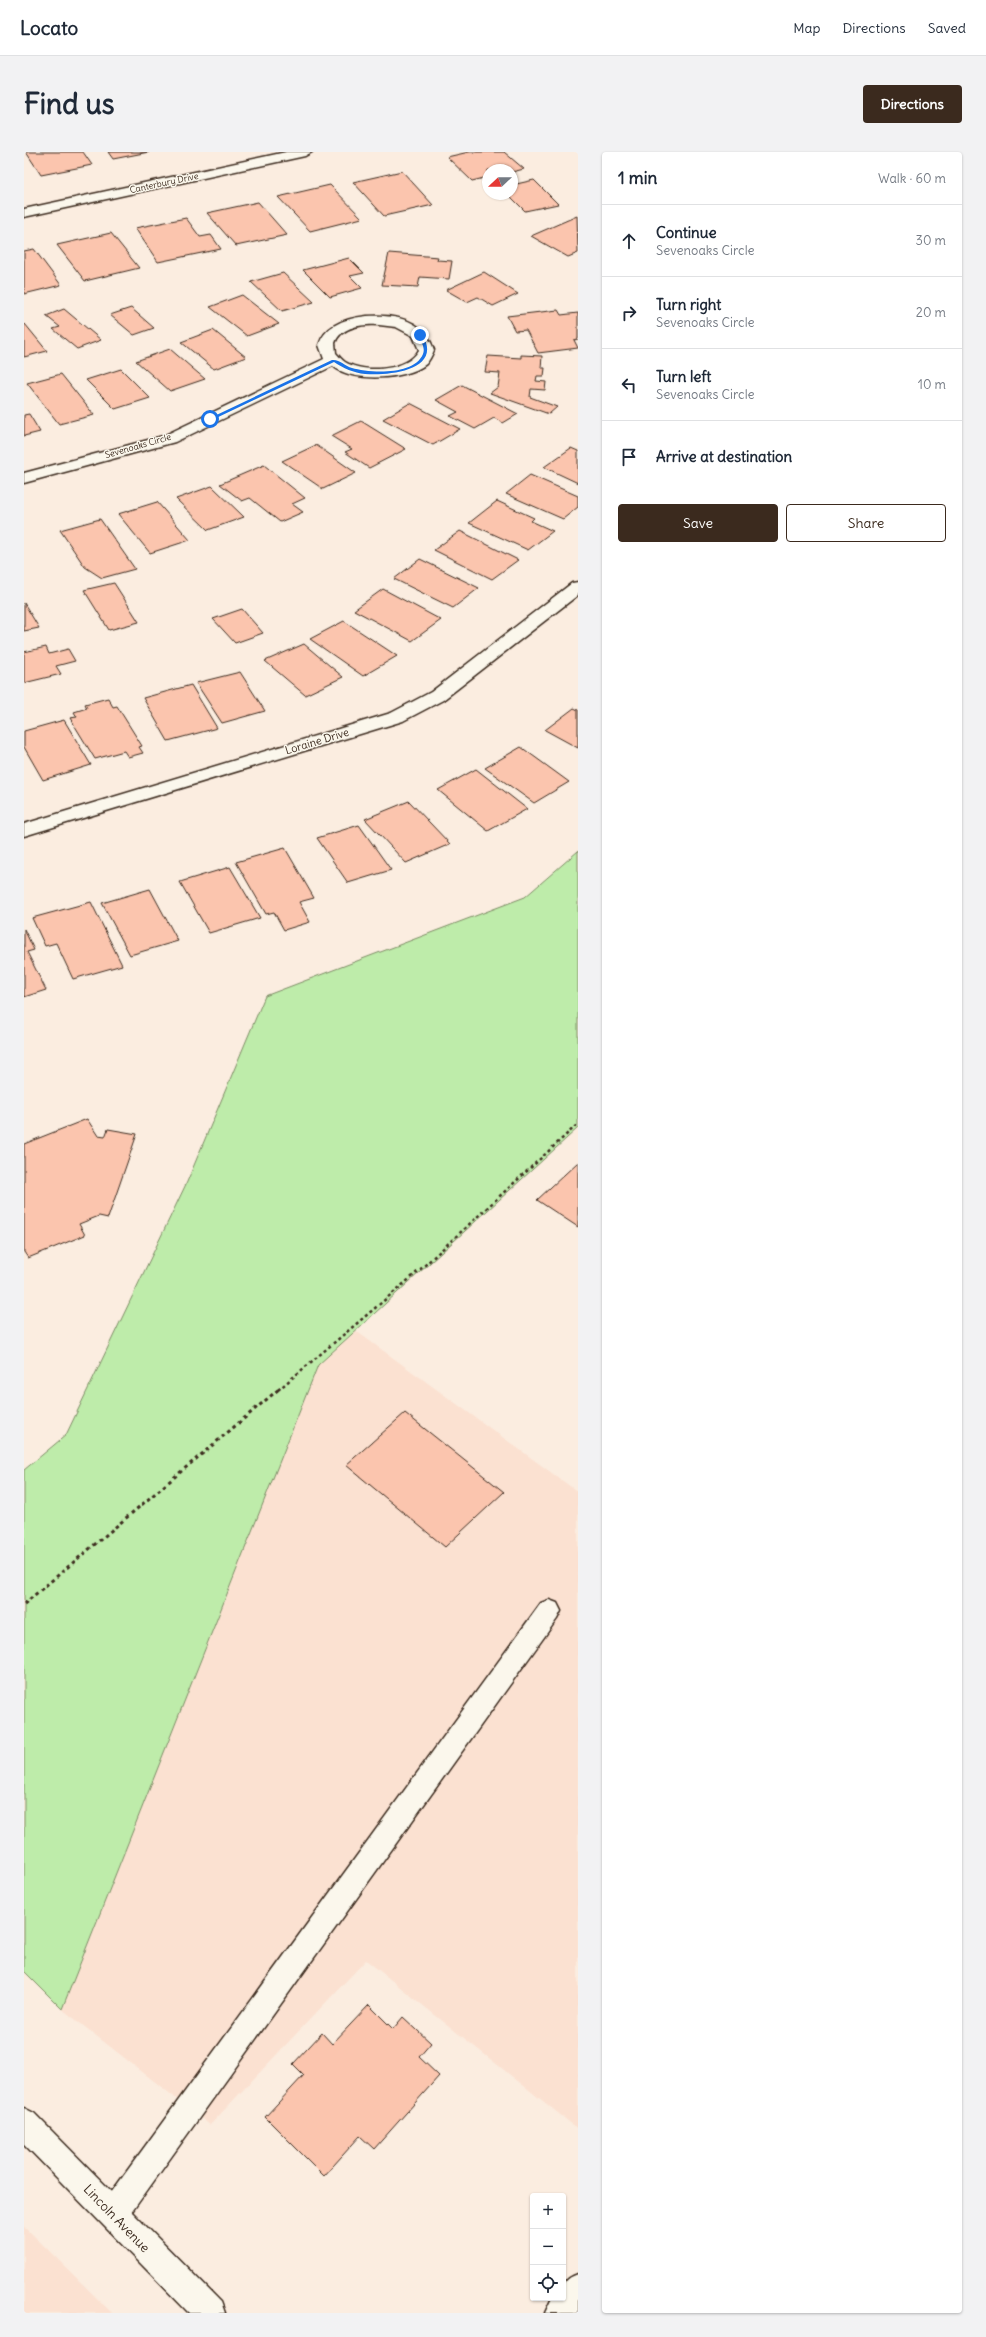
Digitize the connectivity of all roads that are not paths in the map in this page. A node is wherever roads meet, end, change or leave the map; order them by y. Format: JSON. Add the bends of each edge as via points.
{"nodes":[{"id":1,"x":305,"y":152,"type":"edge"},
{"id":2,"x":24,"y":213,"type":"edge"},
{"id":3,"x":334,"y":360,"type":"junction"},
{"id":4,"x":24,"y":478,"type":"edge"},
{"id":5,"x":578,"y":587,"type":"edge"},
{"id":6,"x":24,"y":830,"type":"edge"},
{"id":7,"x":550,"y":1611,"type":"dead end"},
{"id":8,"x":24,"y":2123,"type":"edge"},
{"id":9,"x":113,"y":2214,"type":"junction"},
{"id":10,"x":578,"y":2289,"type":"edge"},
{"id":11,"x":210,"y":2313,"type":"edge"},
{"id":12,"x":560,"y":2313,"type":"edge"}],
"edges":[{"from":1,"to":2,"type":"street","name":"Canterbury Drive"},
{"from":3,"to":3,"type":"street","via":[[358,372],[389,373],[416,364],[425,355],[426,348],[420,335],[408,327],[392,322],[366,321],[345,326],[331,336],[327,348]]},
{"from":3,"to":4,"type":"street","name":"Sevenoaks Circle","via":[[169,439]]},
{"from":5,"to":6,"type":"street","name":"Loraine Drive","via":[[436,696],[397,717]]},
{"from":7,"to":9,"type":"lane"},
{"from":8,"to":9,"type":"street","name":"Lincoln Avenue"},
{"from":9,"to":11,"type":"street","name":"Lincoln Avenue"},
{"from":10,"to":12,"type":"street"}]}
